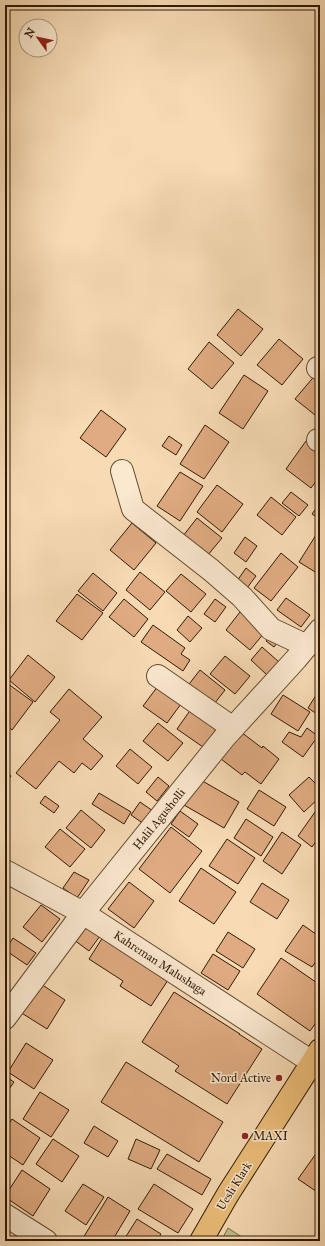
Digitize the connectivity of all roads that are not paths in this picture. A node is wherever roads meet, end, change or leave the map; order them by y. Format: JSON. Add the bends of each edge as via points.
{"nodes":[{"id":1,"x":122,"y":471,"type":"dead end"},
{"id":2,"x":320,"y":630,"type":"edge"},
{"id":3,"x":307,"y":646,"type":"junction"},
{"id":4,"x":158,"y":676,"type":"dead end"},
{"id":5,"x":233,"y":728,"type":"junction"},
{"id":6,"x":5,"y":870,"type":"edge"},
{"id":7,"x":83,"y":913,"type":"junction"},
{"id":8,"x":5,"y":1017,"type":"edge"},
{"id":9,"x":316,"y":1056,"type":"edge"},
{"id":10,"x":5,"y":1215,"type":"edge"},
{"id":11,"x":46,"y":1241,"type":"edge"},
{"id":12,"x":201,"y":1241,"type":"edge"}],
"edges":[{"from":1,"to":3,"type":"street","via":[[132,509],[211,570],[242,597],[271,629]]},
{"from":2,"to":3,"type":"street","name":"Halil Agusholli"},
{"from":3,"to":5,"type":"street","name":"Halil Agusholli"},
{"from":4,"to":5,"type":"street"},
{"from":5,"to":7,"type":"street","name":"Halil Agusholli"},
{"from":6,"to":7,"type":"street","name":"Kahreman Malushaga"},
{"from":7,"to":8,"type":"street","name":"Halil Agusholli"},
{"from":7,"to":9,"type":"street","name":"Kahreman Malushaga"},
{"from":9,"to":12,"type":"main road","name":"Uesli Klark"},
{"from":10,"to":11,"type":"street"}]}
